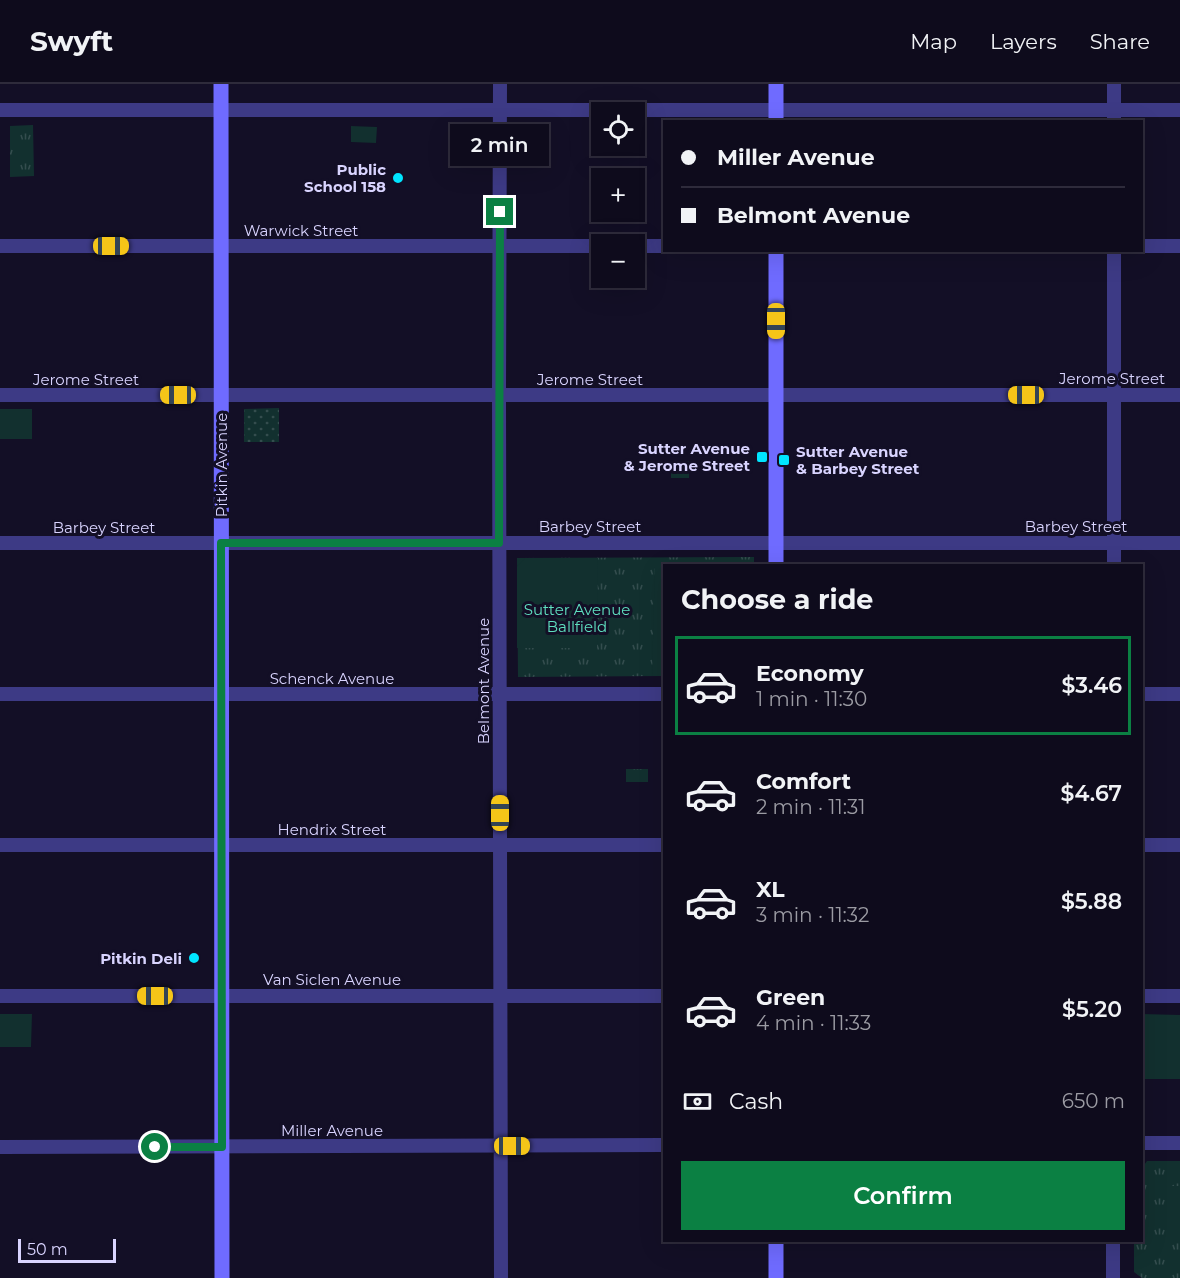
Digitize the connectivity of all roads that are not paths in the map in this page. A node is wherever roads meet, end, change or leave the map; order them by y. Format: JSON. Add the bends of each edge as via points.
{"nodes":[{"id":1,"x":221,"y":84,"type":"edge"},
{"id":2,"x":500,"y":84,"type":"edge"},
{"id":3,"x":776,"y":84,"type":"edge"},
{"id":4,"x":1114,"y":84,"type":"edge"},
{"id":5,"x":500,"y":109,"type":"junction"},
{"id":6,"x":0,"y":110,"type":"edge"},
{"id":7,"x":221,"y":110,"type":"junction"},
{"id":8,"x":1180,"y":110,"type":"edge"},
{"id":9,"x":776,"y":116,"type":"edge"},
{"id":10,"x":1114,"y":116,"type":"edge"},
{"id":11,"x":0,"y":246,"type":"edge"},
{"id":12,"x":221,"y":246,"type":"junction"},
{"id":13,"x":500,"y":246,"type":"junction"},
{"id":14,"x":591,"y":246,"type":"edge"},
{"id":15,"x":645,"y":246,"type":"edge"},
{"id":16,"x":663,"y":246,"type":"edge"},
{"id":17,"x":1143,"y":246,"type":"edge"},
{"id":18,"x":1180,"y":246,"type":"edge"},
{"id":19,"x":776,"y":252,"type":"edge"},
{"id":20,"x":1114,"y":252,"type":"edge"},
{"id":21,"x":776,"y":394,"type":"junction"},
{"id":22,"x":0,"y":395,"type":"edge"},
{"id":23,"x":221,"y":395,"type":"junction"},
{"id":24,"x":1114,"y":395,"type":"junction"},
{"id":25,"x":1180,"y":395,"type":"edge"},
{"id":26,"x":499,"y":396,"type":"junction"},
{"id":27,"x":0,"y":543,"type":"edge"},
{"id":28,"x":221,"y":543,"type":"junction"},
{"id":29,"x":499,"y":543,"type":"junction"},
{"id":30,"x":776,"y":543,"type":"junction"},
{"id":31,"x":1114,"y":543,"type":"junction"},
{"id":32,"x":1180,"y":543,"type":"edge"},
{"id":33,"x":776,"y":564,"type":"edge"},
{"id":34,"x":1114,"y":564,"type":"edge"},
{"id":35,"x":0,"y":694,"type":"edge"},
{"id":36,"x":221,"y":694,"type":"junction"},
{"id":37,"x":663,"y":694,"type":"edge"},
{"id":38,"x":1143,"y":694,"type":"edge"},
{"id":39,"x":1180,"y":694,"type":"edge"},
{"id":40,"x":500,"y":695,"type":"junction"},
{"id":41,"x":222,"y":845,"type":"junction"},
{"id":42,"x":1143,"y":845,"type":"edge"},
{"id":43,"x":1180,"y":845,"type":"edge"},
{"id":44,"x":0,"y":846,"type":"edge"},
{"id":45,"x":500,"y":846,"type":"junction"},
{"id":46,"x":663,"y":846,"type":"edge"},
{"id":47,"x":500,"y":995,"type":"junction"},
{"id":48,"x":0,"y":996,"type":"edge"},
{"id":49,"x":221,"y":996,"type":"junction"},
{"id":50,"x":663,"y":996,"type":"edge"},
{"id":51,"x":1143,"y":996,"type":"edge"},
{"id":52,"x":1180,"y":996,"type":"edge"},
{"id":53,"x":1143,"y":1143,"type":"edge"},
{"id":54,"x":1180,"y":1143,"type":"edge"},
{"id":55,"x":663,"y":1145,"type":"edge"},
{"id":56,"x":500,"y":1146,"type":"junction"},
{"id":57,"x":0,"y":1147,"type":"edge"},
{"id":58,"x":222,"y":1147,"type":"junction"},
{"id":59,"x":776,"y":1242,"type":"edge"},
{"id":60,"x":1113,"y":1242,"type":"edge"},
{"id":61,"x":222,"y":1278,"type":"edge"},
{"id":62,"x":501,"y":1278,"type":"edge"},
{"id":63,"x":776,"y":1278,"type":"edge"},
{"id":64,"x":1113,"y":1278,"type":"edge"}],
"edges":[{"from":1,"to":7,"type":"street","name":"Pitkin Avenue"},
{"from":2,"to":5,"type":"street","name":"Belmont Avenue"},
{"from":3,"to":9,"type":"street"},
{"from":4,"to":10,"type":"street"},
{"from":5,"to":7,"type":"street"},
{"from":5,"to":9,"type":"street"},
{"from":5,"to":13,"type":"street","name":"Belmont Avenue"},
{"from":6,"to":7,"type":"street"},
{"from":7,"to":12,"type":"street","name":"Pitkin Avenue"},
{"from":8,"to":10,"type":"street"},
{"from":9,"to":10,"type":"street"},
{"from":11,"to":12,"type":"street","name":"Warwick Street"},
{"from":12,"to":13,"type":"street","name":"Warwick Street"},
{"from":12,"to":23,"type":"street","name":"Pitkin Avenue"},
{"from":13,"to":14,"type":"street","name":"Warwick Street"},
{"from":13,"to":26,"type":"street","name":"Belmont Avenue"},
{"from":15,"to":16,"type":"street"},
{"from":17,"to":18,"type":"street"},
{"from":19,"to":21,"type":"street"},
{"from":20,"to":24,"type":"street"},
{"from":21,"to":24,"type":"street","name":"Jerome Street"},
{"from":21,"to":26,"type":"street","name":"Jerome Street"},
{"from":21,"to":30,"type":"street"},
{"from":22,"to":23,"type":"street","name":"Jerome Street"},
{"from":23,"to":26,"type":"street","name":"Jerome Street"},
{"from":23,"to":28,"type":"street","name":"Pitkin Avenue"},
{"from":24,"to":25,"type":"street","name":"Jerome Street"},
{"from":24,"to":31,"type":"street"},
{"from":26,"to":29,"type":"street","name":"Belmont Avenue"},
{"from":27,"to":28,"type":"street","name":"Barbey Street"},
{"from":28,"to":29,"type":"street","name":"Barbey Street"},
{"from":28,"to":36,"type":"street","name":"Pitkin Avenue"},
{"from":29,"to":30,"type":"street","name":"Barbey Street"},
{"from":29,"to":40,"type":"street","name":"Belmont Avenue"},
{"from":30,"to":31,"type":"street","name":"Barbey Street"},
{"from":30,"to":33,"type":"street"},
{"from":31,"to":32,"type":"street","name":"Barbey Street"},
{"from":31,"to":34,"type":"street"},
{"from":35,"to":36,"type":"street","name":"Schenck Avenue"},
{"from":36,"to":40,"type":"street","name":"Schenck Avenue"},
{"from":36,"to":41,"type":"street","name":"Pitkin Avenue"},
{"from":37,"to":40,"type":"street","name":"Schenck Avenue"},
{"from":38,"to":39,"type":"street"},
{"from":40,"to":45,"type":"street","name":"Belmont Avenue"},
{"from":41,"to":44,"type":"street","name":"Hendrix Street"},
{"from":41,"to":45,"type":"street","name":"Hendrix Street"},
{"from":41,"to":49,"type":"street","name":"Pitkin Avenue"},
{"from":42,"to":43,"type":"street"},
{"from":45,"to":46,"type":"street","name":"Hendrix Street"},
{"from":45,"to":47,"type":"street","name":"Belmont Avenue"},
{"from":47,"to":49,"type":"street","name":"Van Siclen Avenue"},
{"from":47,"to":50,"type":"street","name":"Van Siclen Avenue"},
{"from":47,"to":56,"type":"street","name":"Belmont Avenue"},
{"from":48,"to":49,"type":"street","name":"Van Siclen Avenue"},
{"from":49,"to":58,"type":"street","name":"Pitkin Avenue"},
{"from":51,"to":52,"type":"street"},
{"from":53,"to":54,"type":"street"},
{"from":55,"to":56,"type":"street","name":"Miller Avenue"},
{"from":56,"to":58,"type":"street","name":"Miller Avenue"},
{"from":56,"to":62,"type":"street","name":"Belmont Avenue"},
{"from":57,"to":58,"type":"street","name":"Miller Avenue"},
{"from":58,"to":61,"type":"street","name":"Pitkin Avenue"},
{"from":59,"to":63,"type":"street"},
{"from":60,"to":64,"type":"street"}]}
